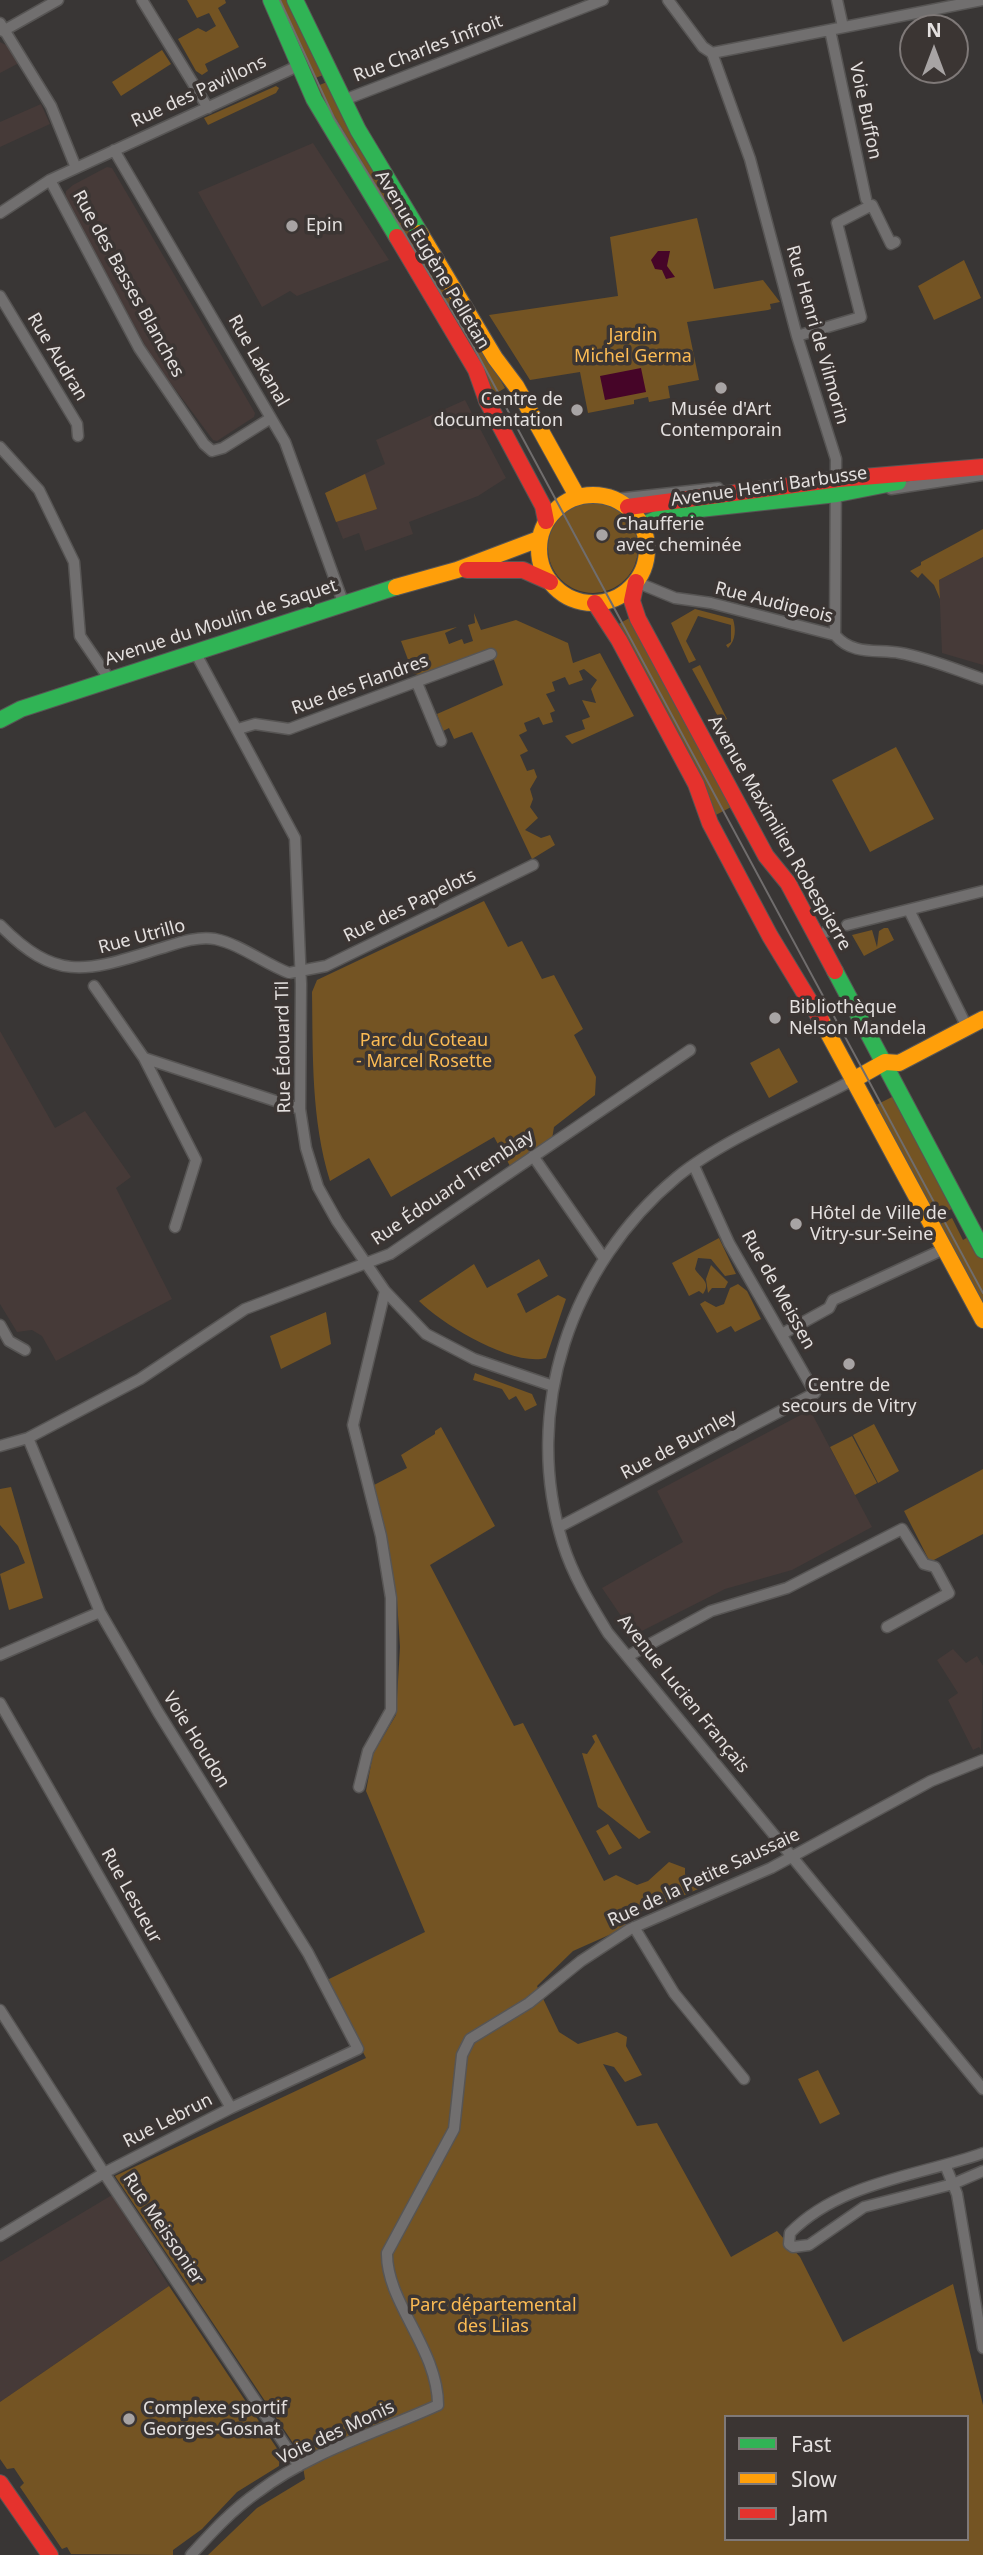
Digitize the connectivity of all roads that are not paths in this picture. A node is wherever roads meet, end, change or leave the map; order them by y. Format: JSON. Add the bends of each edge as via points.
{"nodes":[{"id":1,"x":58,"y":0,"type":"edge"},
{"id":2,"x":142,"y":0,"type":"edge"},
{"id":3,"x":271,"y":0,"type":"edge"},
{"id":4,"x":295,"y":0,"type":"edge"},
{"id":5,"x":603,"y":0,"type":"edge"},
{"id":6,"x":668,"y":0,"type":"edge"},
{"id":7,"x":836,"y":0,"type":"edge"},
{"id":8,"x":982,"y":0,"type":"edge"},
{"id":9,"x":844,"y":27,"type":"junction"},
{"id":10,"x":2,"y":28,"type":"edge"},
{"id":11,"x":830,"y":30,"type":"junction"},
{"id":12,"x":712,"y":53,"type":"junction"},
{"id":13,"x":298,"y":66,"type":"junction"},
{"id":14,"x":344,"y":100,"type":"junction"},
{"id":15,"x":208,"y":108,"type":"junction"},
{"id":16,"x":114,"y":150,"type":"junction"},
{"id":17,"x":76,"y":168,"type":"junction"},
{"id":18,"x":50,"y":180,"type":"junction"},
{"id":19,"x":866,"y":199,"type":"dead end"},
{"id":20,"x":0,"y":213,"type":"edge"},
{"id":21,"x":895,"y":242,"type":"dead end"},
{"id":22,"x":0,"y":296,"type":"edge"},
{"id":23,"x":797,"y":336,"type":"junction"},
{"id":24,"x":271,"y":418,"type":"junction"},
{"id":25,"x":78,"y":436,"type":"dead end"},
{"id":26,"x":0,"y":447,"type":"edge"},
{"id":27,"x":983,"y":467,"type":"edge"},
{"id":28,"x":983,"y":475,"type":"edge"},
{"id":29,"x":837,"y":491,"type":"junction"},
{"id":30,"x":577,"y":496,"type":"junction"},
{"id":31,"x":622,"y":503,"type":"junction"},
{"id":32,"x":546,"y":521,"type":"junction"},
{"id":33,"x":644,"y":528,"type":"junction"},
{"id":34,"x":539,"y":539,"type":"junction"},
{"id":35,"x":457,"y":570,"type":"junction"},
{"id":36,"x":550,"y":582,"type":"junction"},
{"id":37,"x":636,"y":582,"type":"junction"},
{"id":38,"x":343,"y":602,"type":"junction"},
{"id":39,"x":594,"y":603,"type":"junction"},
{"id":40,"x":835,"y":635,"type":"junction"},
{"id":41,"x":195,"y":652,"type":"junction"},
{"id":42,"x":491,"y":654,"type":"dead end"},
{"id":43,"x":983,"y":679,"type":"edge"},
{"id":44,"x":110,"y":680,"type":"junction"},
{"id":45,"x":417,"y":683,"type":"junction"},
{"id":46,"x":0,"y":720,"type":"edge"},
{"id":47,"x":238,"y":729,"type":"junction"},
{"id":48,"x":441,"y":741,"type":"dead end"},
{"id":49,"x":533,"y":865,"type":"dead end"},
{"id":50,"x":983,"y":891,"type":"edge"},
{"id":51,"x":909,"y":910,"type":"junction"},
{"id":52,"x":0,"y":925,"type":"edge"},
{"id":53,"x":847,"y":925,"type":"dead end"},
{"id":54,"x":300,"y":973,"type":"junction"},
{"id":55,"x":94,"y":986,"type":"dead end"},
{"id":56,"x":983,"y":1018,"type":"edge"},
{"id":57,"x":967,"y":1027,"type":"junction"},
{"id":58,"x":690,"y":1050,"type":"dead end"},
{"id":59,"x":144,"y":1058,"type":"junction"},
{"id":60,"x":886,"y":1062,"type":"junction"},
{"id":61,"x":853,"y":1080,"type":"junction"},
{"id":62,"x":300,"y":1109,"type":"junction"},
{"id":63,"x":533,"y":1156,"type":"junction"},
{"id":64,"x":694,"y":1166,"type":"junction"},
{"id":65,"x":175,"y":1227,"type":"dead end"},
{"id":66,"x":944,"y":1249,"type":"junction"},
{"id":67,"x":983,"y":1250,"type":"edge"},
{"id":68,"x":603,"y":1256,"type":"junction"},
{"id":69,"x":368,"y":1264,"type":"junction"},
{"id":70,"x":385,"y":1291,"type":"junction"},
{"id":71,"x":983,"y":1320,"type":"edge"},
{"id":72,"x":0,"y":1325,"type":"edge"},
{"id":73,"x":782,"y":1334,"type":"junction"},
{"id":74,"x":26,"y":1349,"type":"dead end"},
{"id":75,"x":553,"y":1386,"type":"junction"},
{"id":76,"x":815,"y":1393,"type":"joint"},
{"id":77,"x":28,"y":1438,"type":"junction"},
{"id":78,"x":0,"y":1446,"type":"edge"},
{"id":79,"x":559,"y":1527,"type":"junction"},
{"id":80,"x":100,"y":1612,"type":"junction"},
{"id":81,"x":887,"y":1627,"type":"dead end"},
{"id":82,"x":0,"y":1655,"type":"edge"},
{"id":83,"x":628,"y":1656,"type":"junction"},
{"id":84,"x":0,"y":1703,"type":"edge"},
{"id":85,"x":983,"y":1760,"type":"edge"},
{"id":86,"x":359,"y":1787,"type":"dead end"},
{"id":87,"x":793,"y":1857,"type":"junction"},
{"id":88,"x":634,"y":1927,"type":"junction"},
{"id":89,"x":0,"y":2010,"type":"edge"},
{"id":90,"x":358,"y":2049,"type":"joint"},
{"id":91,"x":744,"y":2079,"type":"dead end"},
{"id":92,"x":983,"y":2089,"type":"edge"},
{"id":93,"x":231,"y":2108,"type":"junction"},
{"id":94,"x":983,"y":2153,"type":"edge"},
{"id":95,"x":946,"y":2166,"type":"junction"},
{"id":96,"x":983,"y":2171,"type":"edge"},
{"id":97,"x":104,"y":2173,"type":"junction"},
{"id":98,"x":953,"y":2184,"type":"junction"},
{"id":99,"x":856,"y":2191,"type":"junction"},
{"id":100,"x":864,"y":2207,"type":"junction"},
{"id":101,"x":0,"y":2236,"type":"edge"},
{"id":102,"x":983,"y":2348,"type":"edge"},
{"id":103,"x":438,"y":2405,"type":"joint"},
{"id":104,"x":299,"y":2466,"type":"junction"},
{"id":105,"x":0,"y":2483,"type":"edge"},
{"id":106,"x":50,"y":2555,"type":"edge"},
{"id":107,"x":191,"y":2555,"type":"edge"}],
"edges":[{"from":1,"to":10,"type":"street"},
{"from":2,"to":15,"type":"street"},
{"from":3,"to":13,"type":"main road","name":"Avenue Eugène Pelletan"},
{"from":4,"to":14,"type":"main road","name":"Avenue Eugène Pelletan"},
{"from":5,"to":14,"type":"street","name":"Rue Charles Infroit"},
{"from":6,"to":12,"type":"street"},
{"from":7,"to":9,"type":"street"},
{"from":8,"to":9,"type":"street"},
{"from":9,"to":11,"type":"street"},
{"from":10,"to":17,"type":"street","via":[[51,106]]},
{"from":11,"to":12,"type":"street"},
{"from":11,"to":19,"type":"street","name":"Voie Buffon"},
{"from":12,"to":23,"type":"street","name":"Rue Henri de Vilmorin","via":[[750,159]]},
{"from":13,"to":15,"type":"street","name":"Rue des Pavillons"},
{"from":13,"to":32,"type":"main road","name":"Avenue Eugène Pelletan","via":[[476,370],[487,401],[543,506]]},
{"from":14,"to":30,"type":"main road","name":"Avenue Eugène Pelletan"},
{"from":15,"to":16,"type":"street","name":"Rue des Pavillons"},
{"from":16,"to":17,"type":"street","name":"Rue des Pavillons"},
{"from":16,"to":24,"type":"street","name":"Rue Lakanal"},
{"from":17,"to":18,"type":"street","name":"Rue des Pavillons"},
{"from":18,"to":20,"type":"street","name":"Rue des Pavillons"},
{"from":18,"to":24,"type":"street","name":"Rue des Basses Blanches","via":[[139,348],[204,444],[212,451],[223,448]]},
{"from":21,"to":23,"type":"street","via":[[891,244],[872,205],[837,223],[861,317]]},
{"from":22,"to":25,"type":"street","name":"Rue Audran","via":[[77,424]]},
{"from":23,"to":29,"type":"street","name":"Rue Henri de Vilmorin","via":[[836,459]]},
{"from":24,"to":38,"type":"street","name":"Rue Lakanal","via":[[285,442]]},
{"from":26,"to":44,"type":"street","via":[[39,489],[74,562],[80,636]]},
{"from":27,"to":29,"type":"main road","name":"Avenue Henri Barbusse"},
{"from":28,"to":29,"type":"street","name":"Avenue Henri Barbusse"},
{"from":29,"to":31,"type":"main road","name":"Avenue Henri Barbusse"},
{"from":29,"to":33,"type":"main road","name":"Avenue Henri Barbusse","via":[[672,512]]},
{"from":29,"to":40,"type":"street","name":"Rue Henri de Vilmorin"},
{"from":30,"to":31,"type":"main road","via":[[590,494]]},
{"from":30,"to":32,"type":"main road","via":[[558,506]]},
{"from":31,"to":33,"type":"main road"},
{"from":32,"to":34,"type":"main road"},
{"from":33,"to":37,"type":"main road","via":[[647,558]]},
{"from":34,"to":35,"type":"main road","name":"Avenue du Moulin de Saquet"},
{"from":34,"to":36,"type":"main road","via":[[540,562]]},
{"from":35,"to":36,"type":"main road","name":"Avenue du Moulin de Saquet","via":[[523,570]]},
{"from":35,"to":38,"type":"main road","name":"Avenue du Moulin de Saquet"},
{"from":36,"to":39,"type":"main road","via":[[570,598]]},
{"from":37,"to":39,"type":"main road","via":[[615,599]]},
{"from":37,"to":40,"type":"street","name":"Rue Audigeois","via":[[674,598]]},
{"from":37,"to":60,"type":"main road","name":"Avenue Maximilien Robespierre","via":[[632,601],[658,657],[766,856],[788,883]]},
{"from":38,"to":41,"type":"main road","name":"Avenue du Moulin de Saquet"},
{"from":39,"to":61,"type":"main road","via":[[619,640],[770,936]]},
{"from":40,"to":43,"type":"street","name":"Rue Audigeois","via":[[843,644],[878,653],[898,652]]},
{"from":41,"to":44,"type":"main road","name":"Avenue du Moulin de Saquet"},
{"from":41,"to":47,"type":"street","name":"Rue Édouard Til"},
{"from":42,"to":45,"type":"street","name":"Rue des Flandres"},
{"from":44,"to":46,"type":"main road","name":"Avenue du Moulin de Saquet"},
{"from":45,"to":47,"type":"street","name":"Rue des Flandres","via":[[289,729],[254,724]]},
{"from":45,"to":48,"type":"street"},
{"from":47,"to":54,"type":"street","name":"Rue Édouard Til","via":[[295,838]]},
{"from":49,"to":54,"type":"street","name":"Rue des Papelots","via":[[326,966]]},
{"from":50,"to":51,"type":"street"},
{"from":51,"to":53,"type":"street"},
{"from":51,"to":57,"type":"street"},
{"from":52,"to":54,"type":"street","name":"Rue Utrillo","via":[[20,946],[48,962],[76,968],[95,967],[186,940],[215,939],[289,973]]},
{"from":54,"to":62,"type":"street","name":"Rue Édouard Til"},
{"from":55,"to":59,"type":"street"},
{"from":56,"to":57,"type":"main road"},
{"from":57,"to":60,"type":"main road","via":[[899,1063]]},
{"from":58,"to":63,"type":"street","name":"Rue Édouard Tremblay"},
{"from":59,"to":62,"type":"street"},
{"from":59,"to":65,"type":"street","via":[[196,1160]]},
{"from":60,"to":61,"type":"main road"},
{"from":60,"to":67,"type":"main road","name":"Avenue Maximilien Robespierre"},
{"from":61,"to":64,"type":"street","name":"Avenue Lucien Français"},
{"from":61,"to":66,"type":"main road"},
{"from":62,"to":69,"type":"street","name":"Rue Édouard Til","via":[[318,1187]]},
{"from":63,"to":68,"type":"street"},
{"from":63,"to":69,"type":"street","name":"Rue Édouard Tremblay","via":[[390,1254]]},
{"from":64,"to":68,"type":"street","name":"Avenue Lucien Français","via":[[640,1210]]},
{"from":64,"to":73,"type":"street","name":"Rue de Meissen","via":[[729,1243]]},
{"from":66,"to":71,"type":"main road"},
{"from":66,"to":73,"type":"street","via":[[833,1300],[829,1308]]},
{"from":68,"to":75,"type":"street","name":"Avenue Lucien Français","via":[[561,1348]]},
{"from":69,"to":70,"type":"street","name":"Rue Édouard Til"},
{"from":69,"to":77,"type":"street","name":"Rue Édouard Tremblay","via":[[245,1309],[140,1379]]},
{"from":70,"to":75,"type":"street","name":"Rue Édouard Til","via":[[418,1326],[449,1347]]},
{"from":70,"to":86,"type":"street","via":[[353,1425],[381,1536],[391,1598],[391,1710],[368,1751]]},
{"from":72,"to":74,"type":"street","via":[[9,1341]]},
{"from":73,"to":76,"type":"street","name":"Rue de Meissen"},
{"from":75,"to":79,"type":"street","name":"Avenue Lucien Français","via":[[550,1455]]},
{"from":76,"to":79,"type":"street","name":"Rue de Burnley"},
{"from":77,"to":78,"type":"street","name":"Rue Édouard Tremblay"},
{"from":77,"to":80,"type":"street","name":"Voie Houdon"},
{"from":79,"to":83,"type":"street","name":"Avenue Lucien Français","via":[[577,1578],[608,1633]]},
{"from":80,"to":82,"type":"street"},
{"from":80,"to":90,"type":"street","name":"Voie Houdon","via":[[308,1953]]},
{"from":81,"to":83,"type":"street","via":[[949,1593],[935,1567],[924,1564],[902,1529],[787,1588],[711,1611]]},
{"from":83,"to":87,"type":"street","name":"Avenue Lucien Français"},
{"from":84,"to":93,"type":"street","name":"Rue Lesueur"},
{"from":85,"to":87,"type":"street","name":"Rue de la Petite Saussaie","via":[[931,1781]]},
{"from":87,"to":88,"type":"street","name":"Rue de la Petite Saussaie"},
{"from":87,"to":92,"type":"street","name":"Avenue Lucien Français"},
{"from":88,"to":91,"type":"street","via":[[674,1993]]},
{"from":88,"to":103,"type":"street","name":"Rue de la Petite Saussaie","via":[[581,1961],[529,2003],[470,2039],[464,2048],[454,2129],[387,2253],[390,2276],[437,2376]]},
{"from":89,"to":97,"type":"street","name":"Rue Meissonier"},
{"from":90,"to":93,"type":"street","name":"Rue Lebrun"},
{"from":93,"to":97,"type":"street","name":"Rue Lebrun"},
{"from":94,"to":95,"type":"street"},
{"from":95,"to":98,"type":"street"},
{"from":95,"to":99,"type":"street"},
{"from":96,"to":98,"type":"street"},
{"from":97,"to":101,"type":"street","name":"Rue Lebrun"},
{"from":97,"to":104,"type":"street","name":"Rue Meissonier"},
{"from":98,"to":100,"type":"street"},
{"from":98,"to":102,"type":"street"},
{"from":99,"to":100,"type":"street"},
{"from":99,"to":100,"type":"street","via":[[837,2198],[797,2226],[790,2233],[789,2244],[809,2245]]},
{"from":103,"to":104,"type":"street","name":"Voie des Monis"},
{"from":104,"to":107,"type":"street","name":"Voie des Monis","via":[[222,2521]]},
{"from":105,"to":106,"type":"main road"}]}
